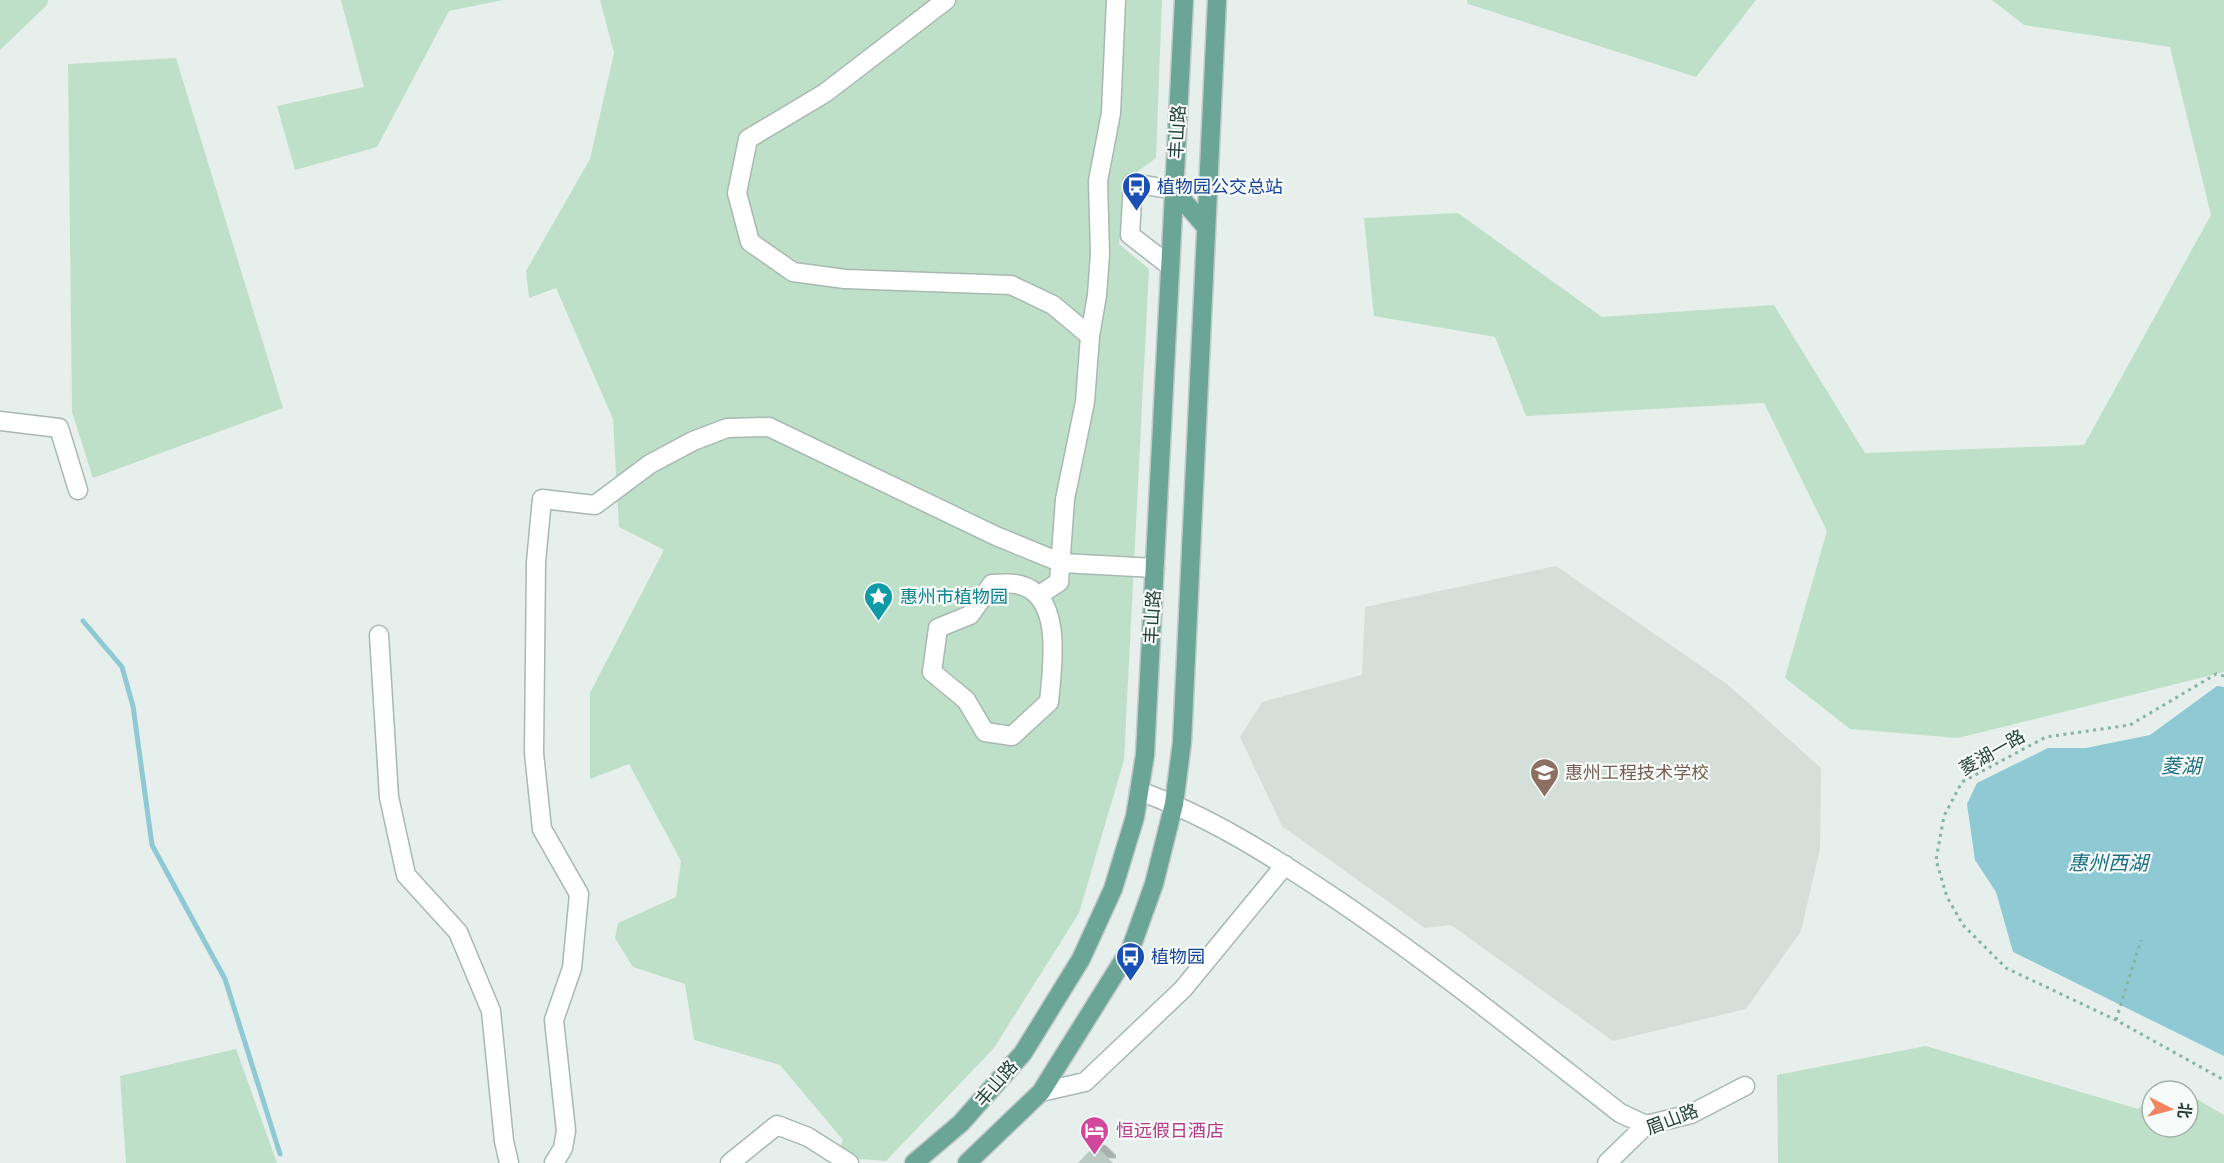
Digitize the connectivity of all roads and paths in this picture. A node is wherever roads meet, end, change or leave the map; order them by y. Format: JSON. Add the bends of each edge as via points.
{"nodes":[{"id":1,"x":946,"y":0,"type":"edge"},
{"id":2,"x":1116,"y":0,"type":"edge"},
{"id":3,"x":1184,"y":0,"type":"edge"},
{"id":4,"x":1217,"y":0,"type":"edge"},
{"id":5,"x":1174,"y":190,"type":"junction"},
{"id":6,"x":1206,"y":227,"type":"junction"},
{"id":7,"x":1170,"y":266,"type":"junction"},
{"id":8,"x":1090,"y":336,"type":"junction"},
{"id":9,"x":0,"y":421,"type":"edge"},
{"id":10,"x":78,"y":490,"type":"dead end"},
{"id":11,"x":1062,"y":563,"type":"junction"},
{"id":12,"x":1155,"y":568,"type":"junction"},
{"id":13,"x":1038,"y":596,"type":"junction"},
{"id":14,"x":379,"y":635,"type":"dead end"},
{"id":15,"x":2224,"y":675,"type":"edge"},
{"id":16,"x":1139,"y":791,"type":"junction"},
{"id":17,"x":1174,"y":804,"type":"junction"},
{"id":18,"x":1285,"y":864,"type":"junction"},
{"id":19,"x":2141,"y":940,"type":"dead end"},
{"id":20,"x":2116,"y":1020,"type":"junction"},
{"id":21,"x":2224,"y":1080,"type":"edge"},
{"id":22,"x":1745,"y":1086,"type":"dead end"},
{"id":23,"x":1041,"y":1092,"type":"junction"},
{"id":24,"x":1646,"y":1125,"type":"junction"},
{"id":25,"x":509,"y":1163,"type":"edge"},
{"id":26,"x":554,"y":1163,"type":"edge"},
{"id":27,"x":730,"y":1163,"type":"edge"},
{"id":28,"x":849,"y":1163,"type":"edge"},
{"id":29,"x":914,"y":1163,"type":"edge"},
{"id":30,"x":967,"y":1163,"type":"edge"},
{"id":31,"x":1607,"y":1163,"type":"edge"}],
"edges":[{"from":1,"to":8,"type":"street","via":[[825,93],[748,139],[737,193],[750,242],[793,272],[845,279],[1011,285],[1053,305]]},
{"from":2,"to":8,"type":"street","via":[[1111,113],[1098,181],[1100,254]]},
{"from":3,"to":5,"type":"main road","name":"丰山路"},
{"from":4,"to":6,"type":"main road","name":"丰山路"},
{"from":5,"to":6,"type":"main road"},
{"from":5,"to":7,"type":"main road","name":"丰山路"},
{"from":5,"to":7,"type":"street","via":[[1133,183],[1130,235]]},
{"from":6,"to":17,"type":"main road","name":"丰山路","via":[[1182,742]]},
{"from":7,"to":12,"type":"main road","name":"丰山路"},
{"from":8,"to":11,"type":"street","via":[[1085,402],[1065,499]]},
{"from":9,"to":10,"type":"street","via":[[59,428]]},
{"from":11,"to":12,"type":"street"},
{"from":11,"to":13,"type":"street","via":[[1059,582]]},
{"from":11,"to":26,"type":"street","via":[[996,536],[770,427],[727,428],[693,441],[650,464],[594,505],[542,499],[536,562],[534,753],[542,829],[579,894],[572,968],[554,1020],[566,1131],[563,1148]]},
{"from":12,"to":16,"type":"main road","name":"丰山路","via":[[1145,755]]},
{"from":13,"to":13,"type":"street","via":[[1020,585],[992,584],[970,615],[938,628],[932,672],[966,700],[985,732],[1012,736],[1049,702],[1051,619]]},
{"from":14,"to":25,"type":"street","via":[[389,798],[406,875],[458,932],[491,1011]]},
{"from":15,"to":20,"type":"path","name":"菱湖一路","via":[[2216,674],[2130,725],[2046,737],[1962,782],[1944,816],[1936,860],[1947,897],[1963,925],[2006,968]]},
{"from":16,"to":17,"type":"street"},
{"from":16,"to":29,"type":"main road","name":"丰山路","via":[[1113,890],[1075,968],[1023,1053],[961,1123]]},
{"from":17,"to":18,"type":"street"},
{"from":17,"to":23,"type":"main road","name":"丰山路","via":[[1154,884],[1131,948]]},
{"from":18,"to":23,"type":"street","via":[[1183,989],[1084,1082]]},
{"from":18,"to":24,"type":"street","via":[[1406,946],[1620,1113]]},
{"from":19,"to":20,"type":"path"},
{"from":20,"to":21,"type":"path","name":"菱湖一路"},
{"from":22,"to":24,"type":"street","name":"眉山路","via":[[1691,1114]]},
{"from":23,"to":30,"type":"main road","name":"丰山路"},
{"from":24,"to":31,"type":"street","name":"眉山路"},
{"from":27,"to":28,"type":"street","via":[[777,1125],[808,1137]]}]}
